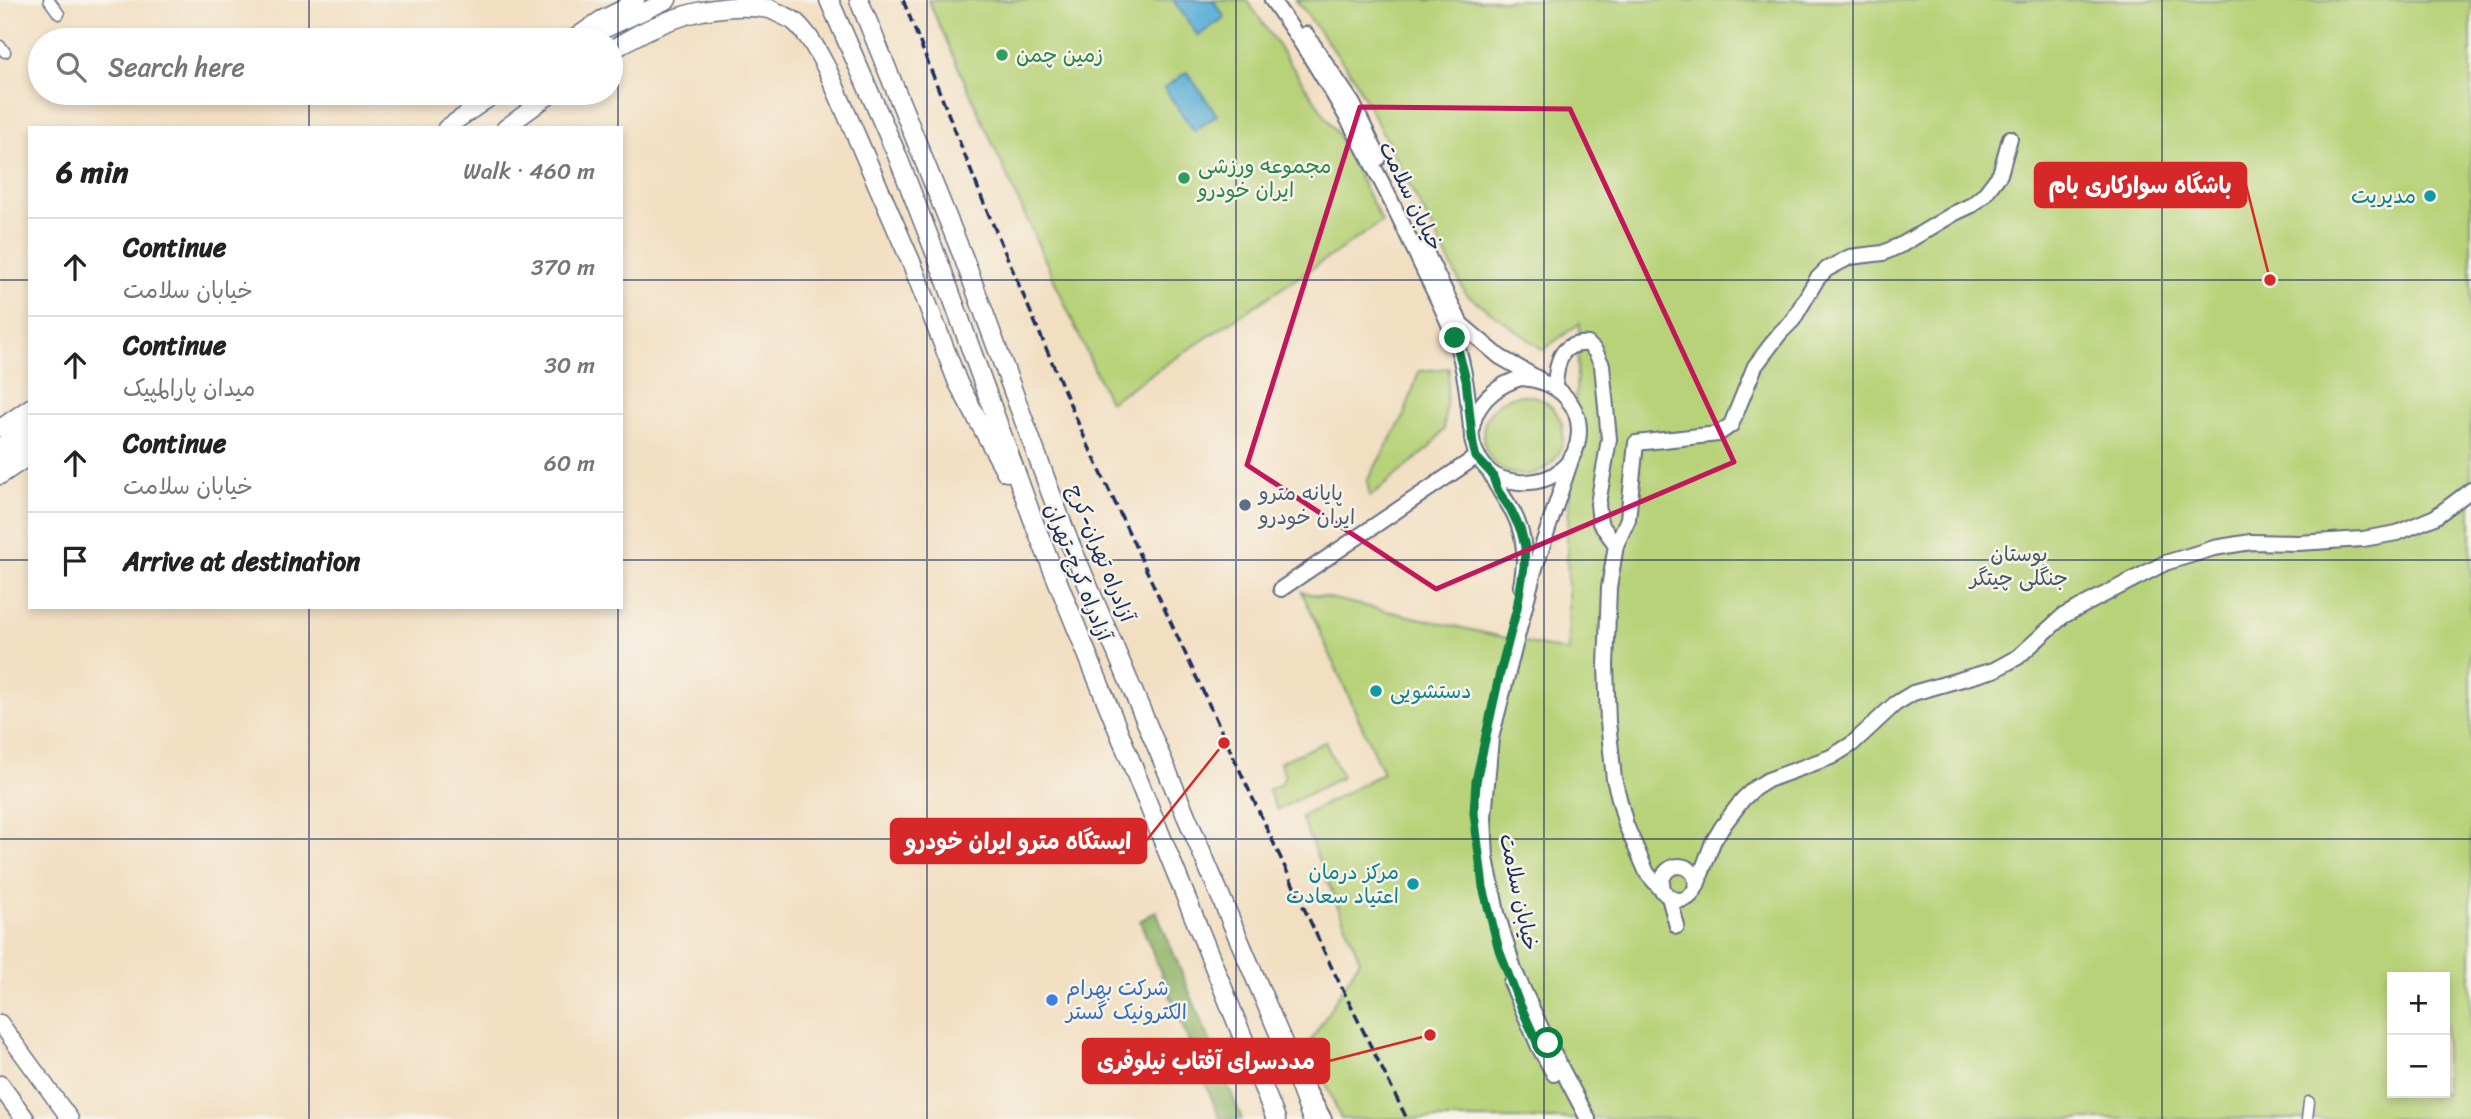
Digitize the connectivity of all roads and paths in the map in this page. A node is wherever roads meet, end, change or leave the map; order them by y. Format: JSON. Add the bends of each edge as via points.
{"nodes":[{"id":1,"x":49,"y":0,"type":"edge"},
{"id":2,"x":622,"y":0,"type":"edge"},
{"id":3,"x":668,"y":0,"type":"edge"},
{"id":4,"x":830,"y":0,"type":"edge"},
{"id":5,"x":859,"y":0,"type":"edge"},
{"id":6,"x":1272,"y":0,"type":"edge"},
{"id":7,"x":1282,"y":0,"type":"edge"},
{"id":8,"x":642,"y":5,"type":"edge"},
{"id":9,"x":58,"y":14,"type":"dead end"},
{"id":10,"x":602,"y":20,"type":"junction"},
{"id":11,"x":590,"y":28,"type":"edge"},
{"id":12,"x":603,"y":28,"type":"edge"},
{"id":13,"x":623,"y":44,"type":"edge"},
{"id":14,"x":482,"y":105,"type":"edge"},
{"id":15,"x":536,"y":105,"type":"edge"},
{"id":16,"x":457,"y":125,"type":"edge"},
{"id":17,"x":508,"y":126,"type":"edge"},
{"id":18,"x":2010,"y":138,"type":"dead end"},
{"id":19,"x":1539,"y":379,"type":"junction"},
{"id":20,"x":1555,"y":386,"type":"junction"},
{"id":21,"x":28,"y":408,"type":"edge"},
{"id":22,"x":28,"y":426,"type":"edge"},
{"id":23,"x":0,"y":428,"type":"edge"},
{"id":24,"x":1471,"y":428,"type":"junction"},
{"id":25,"x":28,"y":441,"type":"edge"},
{"id":26,"x":0,"y":446,"type":"edge"},
{"id":27,"x":28,"y":457,"type":"edge"},
{"id":28,"x":1476,"y":457,"type":"junction"},
{"id":29,"x":1572,"y":457,"type":"junction"},
{"id":30,"x":0,"y":460,"type":"edge"},
{"id":31,"x":1492,"y":474,"type":"junction"},
{"id":32,"x":0,"y":476,"type":"edge"},
{"id":33,"x":2471,"y":490,"type":"edge"},
{"id":34,"x":1036,"y":528,"type":"junction"},
{"id":35,"x":1616,"y":545,"type":"junction"},
{"id":36,"x":1281,"y":589,"type":"dead end"},
{"id":37,"x":1710,"y":851,"type":"junction"},
{"id":38,"x":1637,"y":853,"type":"junction"},
{"id":39,"x":1679,"y":866,"type":"junction"},
{"id":40,"x":1697,"y":885,"type":"junction"},
{"id":41,"x":1667,"y":895,"type":"junction"},
{"id":42,"x":1688,"y":899,"type":"junction"},
{"id":43,"x":0,"y":1023,"type":"edge"},
{"id":44,"x":1544,"y":1045,"type":"junction"},
{"id":45,"x":1289,"y":1057,"type":"junction"},
{"id":46,"x":0,"y":1085,"type":"edge"},
{"id":47,"x":2309,"y":1102,"type":"dead end"},
{"id":48,"x":25,"y":1119,"type":"edge"},
{"id":49,"x":70,"y":1119,"type":"edge"},
{"id":50,"x":1276,"y":1119,"type":"edge"},
{"id":51,"x":1312,"y":1119,"type":"edge"},
{"id":52,"x":1324,"y":1119,"type":"edge"},
{"id":53,"x":1580,"y":1119,"type":"edge"},
{"id":54,"x":1588,"y":1119,"type":"edge"},
{"id":55,"x":2306,"y":1119,"type":"edge"}],
"edges":[{"from":1,"to":9,"type":"street"},
{"from":2,"to":10,"type":"main road"},
{"from":3,"to":8,"type":"main road"},
{"from":4,"to":34,"type":"highway","name":"آزادراه کرج-تهران","via":[[945,278]]},
{"from":5,"to":45,"type":"highway","name":"آزادراه تهران-کرج","via":[[964,259],[1066,534]]},
{"from":6,"to":24,"type":"main road","name":"خیابان سلامت","via":[[1336,97],[1394,204],[1455,338]]},
{"from":7,"to":19,"type":"main road","name":"خیابان سلامت","via":[[1353,104],[1461,324],[1500,357]]},
{"from":8,"to":10,"type":"highway"},
{"from":8,"to":12,"type":"main road"},
{"from":10,"to":11,"type":"highway"},
{"from":13,"to":34,"type":"highway","via":[[678,12],[725,0],[759,5],[792,19],[811,39],[912,264],[958,383]]},
{"from":14,"to":16,"type":"main road"},
{"from":15,"to":17,"type":"main road"},
{"from":18,"to":35,"type":"main road","via":[[2000,174],[1972,205],[1893,249],[1850,257],[1827,269],[1755,366],[1731,425],[1718,434],[1636,443],[1628,519]]},
{"from":19,"to":20,"type":"main road"},
{"from":19,"to":24,"type":"main road","via":[[1521,378],[1490,393]]},
{"from":20,"to":29,"type":"main road","via":[[1576,410],[1580,426]]},
{"from":20,"to":35,"type":"main road","via":[[1556,368],[1564,351],[1575,343],[1588,344],[1602,365],[1609,439],[1598,504],[1600,523]]},
{"from":21,"to":23,"type":"main road"},
{"from":22,"to":26,"type":"main road"},
{"from":24,"to":28,"type":"main road"},
{"from":25,"to":30,"type":"main road"},
{"from":27,"to":32,"type":"main road"},
{"from":28,"to":31,"type":"main road"},
{"from":28,"to":36,"type":"main road"},
{"from":29,"to":31,"type":"main road","via":[[1549,478],[1534,482],[1504,480]]},
{"from":29,"to":44,"type":"main road","name":"خیابان سلامت","via":[[1534,571],[1491,738],[1484,817],[1486,858],[1497,913]]},
{"from":31,"to":44,"type":"main road","name":"خیابان سلامت","via":[[1521,531],[1524,567],[1476,781],[1474,813],[1483,887],[1499,950],[1518,1000]]},
{"from":33,"to":37,"type":"main road","via":[[2435,517],[2397,533],[2363,539],[2251,542],[2165,563],[2063,616],[2018,657],[1994,670],[1913,693],[1831,757],[1755,788]]},
{"from":34,"to":50,"type":"highway","name":"آزادراه کرج-تهران"},
{"from":35,"to":38,"type":"main road","via":[[1609,588],[1608,722],[1614,779]]},
{"from":37,"to":39,"type":"main road"},
{"from":37,"to":40,"type":"main road"},
{"from":38,"to":39,"type":"main road","via":[[1655,864]]},
{"from":38,"to":41,"type":"main road"},
{"from":39,"to":40,"type":"main road","via":[[1690,870]]},
{"from":39,"to":41,"type":"main road","via":[[1662,877]]},
{"from":40,"to":42,"type":"main road"},
{"from":41,"to":42,"type":"main road","via":[[1679,901]]},
{"from":41,"to":42,"type":"main road","via":[[1677,926]]},
{"from":43,"to":49,"type":"main road"},
{"from":44,"to":53,"type":"main road","name":"خیابان سلامت"},
{"from":44,"to":54,"type":"main road","name":"خیابان سلامت"},
{"from":45,"to":51,"type":"highway","name":"آزادراه تهران-کرج"},
{"from":45,"to":52,"type":"main road"},
{"from":46,"to":48,"type":"highway"},
{"from":47,"to":55,"type":"street"}]}
